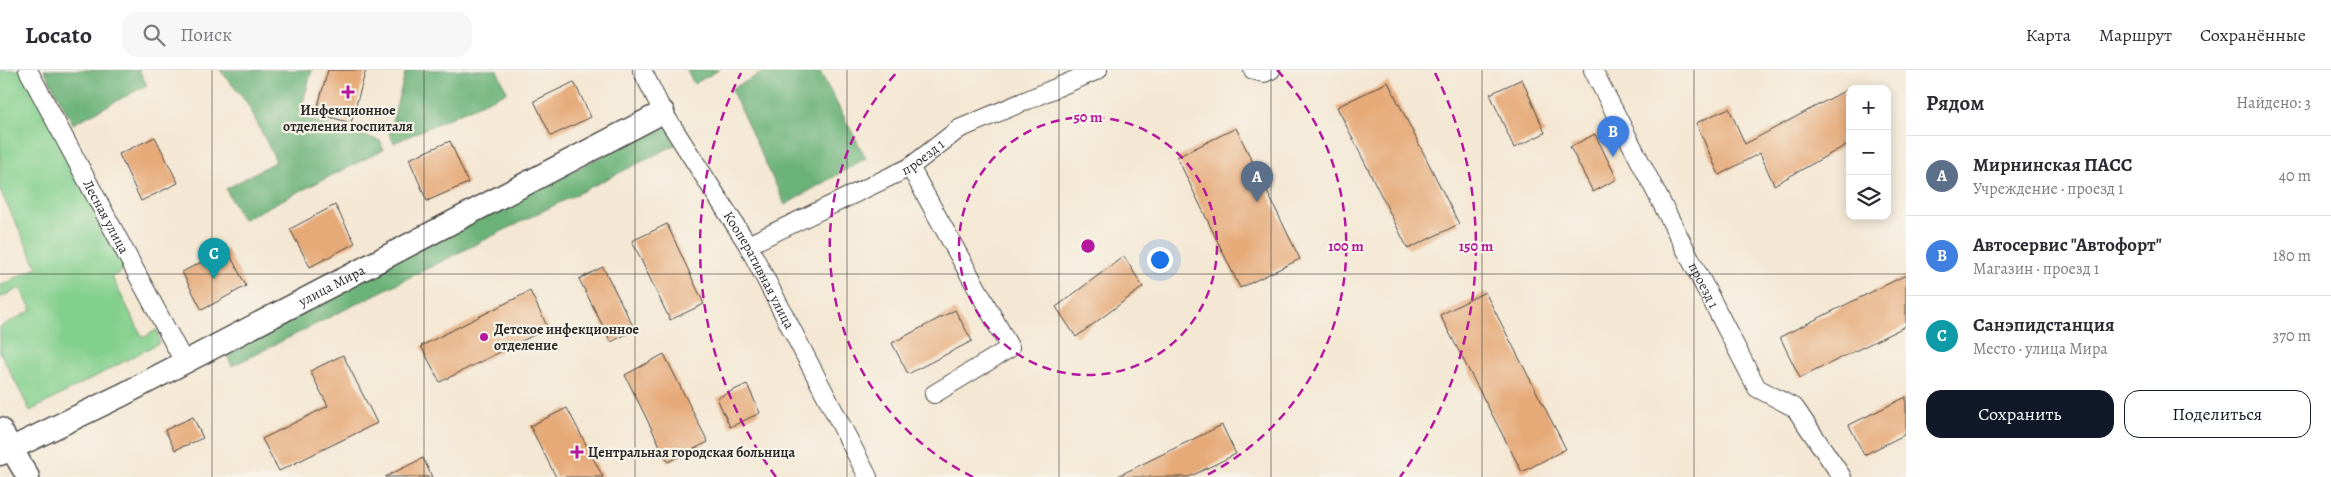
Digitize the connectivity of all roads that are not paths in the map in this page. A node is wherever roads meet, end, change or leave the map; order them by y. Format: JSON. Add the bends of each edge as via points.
{"nodes":[{"id":1,"x":28,"y":70,"type":"edge"},
{"id":2,"x":642,"y":70,"type":"edge"},
{"id":3,"x":1098,"y":70,"type":"edge"},
{"id":4,"x":1253,"y":70,"type":"edge"},
{"id":5,"x":1271,"y":70,"type":"edge"},
{"id":6,"x":1593,"y":70,"type":"edge"},
{"id":7,"x":663,"y":112,"type":"junction"},
{"id":8,"x":910,"y":167,"type":"junction"},
{"id":9,"x":748,"y":245,"type":"junction"},
{"id":10,"x":184,"y":362,"type":"junction"},
{"id":11,"x":934,"y":394,"type":"dead end"},
{"id":12,"x":0,"y":429,"type":"edge"},
{"id":13,"x":5,"y":452,"type":"edge"},
{"id":14,"x":28,"y":477,"type":"edge"},
{"id":15,"x":868,"y":477,"type":"edge"},
{"id":16,"x":1842,"y":477,"type":"edge"}],
"edges":[{"from":1,"to":10,"type":"street","name":"Лесная улица"},
{"from":2,"to":7,"type":"street","name":"Кооперативная улица"},
{"from":3,"to":8,"type":"street","name":"проезд 1","via":[[959,129]]},
{"from":4,"to":5,"type":"street","via":[[1264,73]]},
{"from":6,"to":16,"type":"street","name":"проезд 1","via":[[1757,388],[1795,408]]},
{"from":7,"to":9,"type":"street","name":"Кооперативная улица"},
{"from":7,"to":10,"type":"street","name":"улица Мира"},
{"from":8,"to":9,"type":"street","name":"проезд 1"},
{"from":8,"to":11,"type":"street","via":[[1010,348]]},
{"from":9,"to":15,"type":"street","name":"Кооперативная улица"},
{"from":10,"to":13,"type":"street","name":"улица Мира"},
{"from":12,"to":13,"type":"street"},
{"from":13,"to":14,"type":"street"}]}
